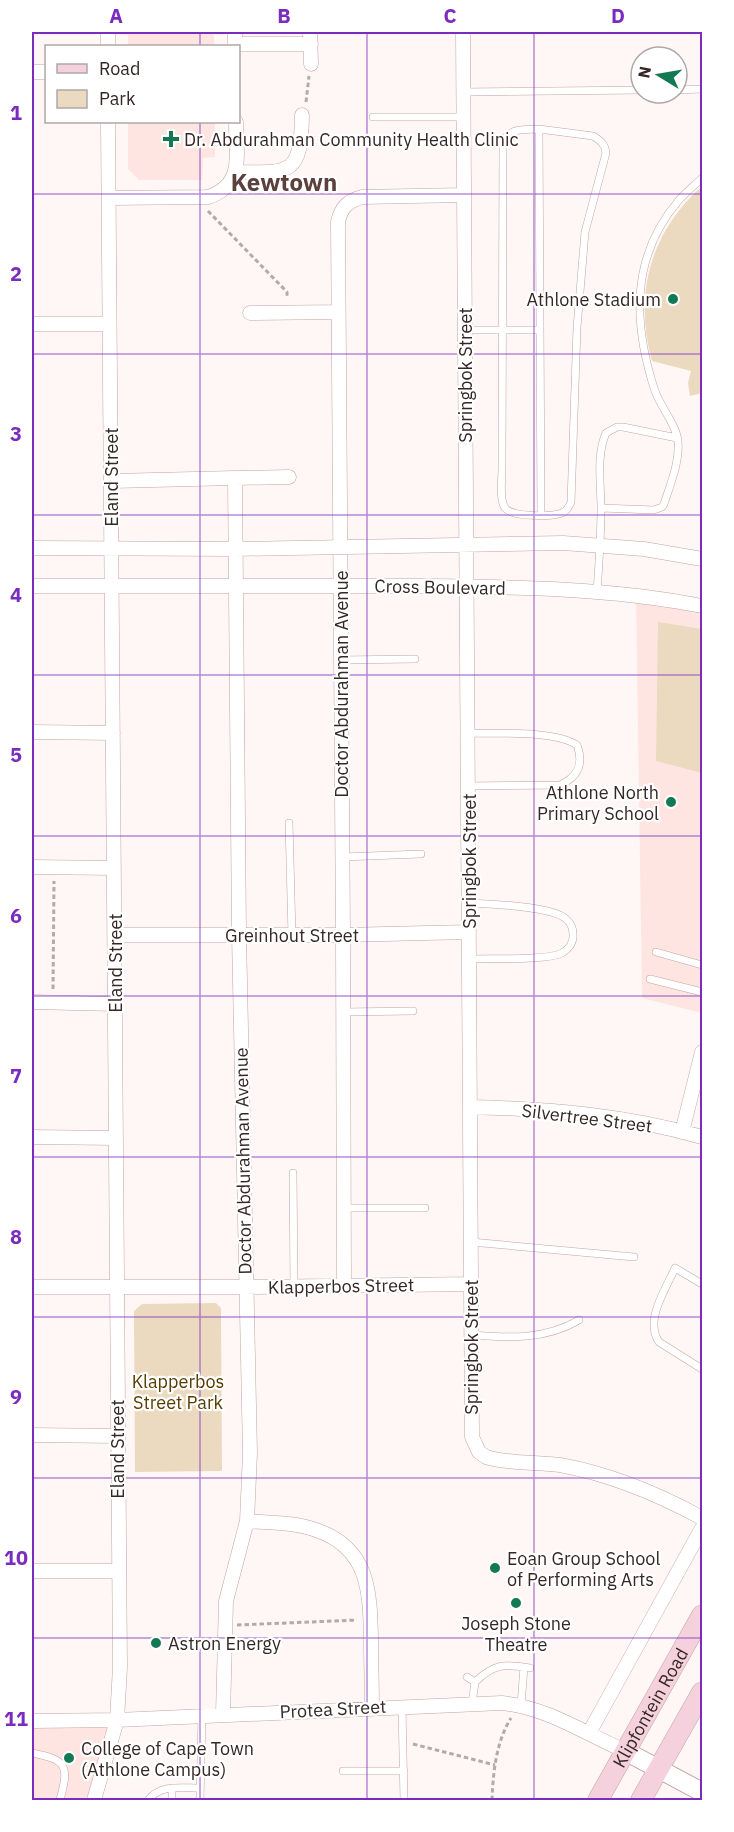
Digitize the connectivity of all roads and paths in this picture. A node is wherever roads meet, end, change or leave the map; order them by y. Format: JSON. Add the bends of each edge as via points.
{"nodes":[{"id":1,"x":463,"y":32,"type":"edge"},
{"id":2,"x":311,"y":38,"type":"edge"},
{"id":3,"x":235,"y":41,"type":"edge"},
{"id":4,"x":311,"y":64,"type":"joint"},
{"id":5,"x":629,"y":90,"type":"edge"},
{"id":6,"x":463,"y":92,"type":"junction"},
{"id":7,"x":302,"y":116,"type":"joint"},
{"id":8,"x":373,"y":117,"type":"dead end"},
{"id":9,"x":463,"y":117,"type":"junction"},
{"id":10,"x":108,"y":123,"type":"edge"},
{"id":11,"x":236,"y":123,"type":"edge"},
{"id":12,"x":539,"y":129,"type":"junction"},
{"id":13,"x":236,"y":172,"type":"junction"},
{"id":14,"x":702,"y":178,"type":"edge"},
{"id":15,"x":463,"y":195,"type":"junction"},
{"id":16,"x":208,"y":197,"type":"junction"},
{"id":17,"x":110,"y":198,"type":"junction"},
{"id":18,"x":287,"y":312,"type":"junction"},
{"id":19,"x":338,"y":312,"type":"junction"},
{"id":20,"x":250,"y":313,"type":"dead end"},
{"id":21,"x":32,"y":324,"type":"edge"},
{"id":22,"x":110,"y":324,"type":"junction"},
{"id":23,"x":501,"y":329,"type":"junction"},
{"id":24,"x":465,"y":330,"type":"junction"},
{"id":25,"x":540,"y":330,"type":"junction"},
{"id":26,"x":678,"y":438,"type":"junction"},
{"id":27,"x":289,"y":477,"type":"dead end"},
{"id":28,"x":235,"y":478,"type":"junction"},
{"id":29,"x":112,"y":481,"type":"junction"},
{"id":30,"x":601,"y":508,"type":"junction"},
{"id":31,"x":541,"y":515,"type":"junction"},
{"id":32,"x":466,"y":545,"type":"junction"},
{"id":33,"x":600,"y":546,"type":"junction"},
{"id":34,"x":112,"y":547,"type":"junction"},
{"id":35,"x":340,"y":547,"type":"junction"},
{"id":36,"x":32,"y":548,"type":"edge"},
{"id":37,"x":235,"y":549,"type":"junction"},
{"id":38,"x":702,"y":559,"type":"edge"},
{"id":39,"x":340,"y":585,"type":"junction"},
{"id":40,"x":32,"y":586,"type":"edge"},
{"id":41,"x":235,"y":586,"type":"junction"},
{"id":42,"x":466,"y":586,"type":"junction"},
{"id":43,"x":111,"y":587,"type":"junction"},
{"id":44,"x":597,"y":592,"type":"junction"},
{"id":45,"x":702,"y":606,"type":"edge"},
{"id":46,"x":415,"y":659,"type":"dead end"},
{"id":47,"x":340,"y":660,"type":"junction"},
{"id":48,"x":32,"y":732,"type":"edge"},
{"id":49,"x":113,"y":733,"type":"junction"},
{"id":50,"x":468,"y":733,"type":"junction"},
{"id":51,"x":468,"y":786,"type":"junction"},
{"id":52,"x":289,"y":823,"type":"dead end"},
{"id":53,"x":421,"y":854,"type":"dead end"},
{"id":54,"x":342,"y":857,"type":"junction"},
{"id":55,"x":32,"y":867,"type":"edge"},
{"id":56,"x":54,"y":867,"type":"junction"},
{"id":57,"x":114,"y":868,"type":"junction"},
{"id":58,"x":469,"y":903,"type":"junction"},
{"id":59,"x":470,"y":933,"type":"junction"},
{"id":60,"x":115,"y":935,"type":"junction"},
{"id":61,"x":239,"y":935,"type":"junction"},
{"id":62,"x":292,"y":935,"type":"junction"},
{"id":63,"x":343,"y":935,"type":"junction"},
{"id":64,"x":656,"y":952,"type":"dead end"},
{"id":65,"x":469,"y":958,"type":"junction"},
{"id":66,"x":702,"y":965,"type":"edge"},
{"id":67,"x":650,"y":979,"type":"dead end"},
{"id":68,"x":702,"y":992,"type":"edge"},
{"id":69,"x":32,"y":1002,"type":"edge"},
{"id":70,"x":53,"y":1002,"type":"junction"},
{"id":71,"x":115,"y":1004,"type":"junction"},
{"id":72,"x":413,"y":1011,"type":"dead end"},
{"id":73,"x":344,"y":1012,"type":"junction"},
{"id":74,"x":702,"y":1052,"type":"edge"},
{"id":75,"x":470,"y":1107,"type":"junction"},
{"id":76,"x":682,"y":1132,"type":"junction"},
{"id":77,"x":32,"y":1137,"type":"edge"},
{"id":78,"x":702,"y":1137,"type":"edge"},
{"id":79,"x":116,"y":1138,"type":"junction"},
{"id":80,"x":293,"y":1173,"type":"dead end"},
{"id":81,"x":344,"y":1208,"type":"junction"},
{"id":82,"x":425,"y":1208,"type":"dead end"},
{"id":83,"x":471,"y":1242,"type":"junction"},
{"id":84,"x":634,"y":1257,"type":"dead end"},
{"id":85,"x":471,"y":1284,"type":"junction"},
{"id":86,"x":702,"y":1284,"type":"edge"},
{"id":87,"x":294,"y":1286,"type":"junction"},
{"id":88,"x":344,"y":1286,"type":"junction"},
{"id":89,"x":32,"y":1287,"type":"edge"},
{"id":90,"x":116,"y":1287,"type":"junction"},
{"id":91,"x":245,"y":1287,"type":"junction"},
{"id":92,"x":579,"y":1320,"type":"dead end"},
{"id":93,"x":471,"y":1335,"type":"junction"},
{"id":94,"x":702,"y":1369,"type":"edge"},
{"id":95,"x":32,"y":1435,"type":"edge"},
{"id":96,"x":117,"y":1436,"type":"junction"},
{"id":97,"x":702,"y":1518,"type":"edge"},
{"id":98,"x":248,"y":1521,"type":"junction"},
{"id":99,"x":702,"y":1528,"type":"edge"},
{"id":100,"x":32,"y":1570,"type":"edge"},
{"id":101,"x":118,"y":1571,"type":"junction"},
{"id":102,"x":702,"y":1615,"type":"edge"},
{"id":103,"x":370,"y":1620,"type":"junction"},
{"id":104,"x":224,"y":1625,"type":"junction"},
{"id":105,"x":467,"y":1677,"type":"dead end"},
{"id":106,"x":475,"y":1682,"type":"junction"},
{"id":107,"x":702,"y":1692,"type":"edge"},
{"id":108,"x":472,"y":1704,"type":"junction"},
{"id":109,"x":521,"y":1705,"type":"junction"},
{"id":110,"x":402,"y":1706,"type":"junction"},
{"id":111,"x":372,"y":1708,"type":"junction"},
{"id":112,"x":223,"y":1714,"type":"junction"},
{"id":113,"x":202,"y":1716,"type":"junction"},
{"id":114,"x":117,"y":1720,"type":"junction"},
{"id":115,"x":32,"y":1721,"type":"edge"},
{"id":116,"x":589,"y":1733,"type":"junction"},
{"id":117,"x":403,"y":1742,"type":"junction"},
{"id":118,"x":625,"y":1751,"type":"junction"},
{"id":119,"x":32,"y":1753,"type":"edge"},
{"id":120,"x":495,"y":1765,"type":"junction"},
{"id":121,"x":659,"y":1768,"type":"junction"},
{"id":122,"x":404,"y":1771,"type":"junction"},
{"id":123,"x":343,"y":1772,"type":"dead end"},
{"id":124,"x":172,"y":1788,"type":"junction"},
{"id":125,"x":200,"y":1788,"type":"junction"},
{"id":126,"x":698,"y":1790,"type":"edge"},
{"id":127,"x":60,"y":1800,"type":"edge"},
{"id":128,"x":94,"y":1800,"type":"edge"},
{"id":129,"x":148,"y":1800,"type":"edge"},
{"id":130,"x":172,"y":1800,"type":"edge"},
{"id":131,"x":200,"y":1800,"type":"edge"},
{"id":132,"x":404,"y":1800,"type":"edge"},
{"id":133,"x":492,"y":1800,"type":"edge"},
{"id":134,"x":598,"y":1800,"type":"edge"},
{"id":135,"x":641,"y":1800,"type":"edge"}],
"edges":[{"from":1,"to":6,"type":"street","name":"Springbok Street"},
{"from":2,"to":3,"type":"street"},
{"from":2,"to":4,"type":"street"},
{"from":4,"to":7,"type":"path"},
{"from":5,"to":6,"type":"lane"},
{"from":6,"to":9,"type":"street","name":"Springbok Street"},
{"from":7,"to":13,"type":"street","via":[[302,143],[292,166],[275,173]]},
{"from":8,"to":9,"type":"lane"},
{"from":9,"to":15,"type":"street","name":"Springbok Street"},
{"from":10,"to":17,"type":"street","name":"Eland Street"},
{"from":11,"to":13,"type":"street"},
{"from":12,"to":23,"type":"lane","via":[[515,130],[503,144]]},
{"from":12,"to":25,"type":"lane"},
{"from":12,"to":31,"type":"lane","via":[[593,136],[606,153],[585,232],[576,339],[571,502],[563,513]]},
{"from":13,"to":16,"type":"street","via":[[219,194]]},
{"from":14,"to":26,"type":"lane","via":[[679,200],[660,227],[639,290],[641,342],[657,398]]},
{"from":15,"to":19,"type":"street","name":"Doctor Abdurahman Avenue","via":[[362,197],[343,206],[337,234]]},
{"from":15,"to":24,"type":"street","name":"Springbok Street"},
{"from":16,"to":17,"type":"street"},
{"from":16,"to":18,"type":"path","via":[[207,211],[287,292]]},
{"from":17,"to":22,"type":"street","name":"Eland Street"},
{"from":18,"to":19,"type":"street"},
{"from":18,"to":20,"type":"street"},
{"from":19,"to":35,"type":"street","name":"Doctor Abdurahman Avenue"},
{"from":21,"to":22,"type":"street"},
{"from":22,"to":29,"type":"street","name":"Eland Street"},
{"from":23,"to":24,"type":"lane"},
{"from":23,"to":25,"type":"lane"},
{"from":23,"to":31,"type":"lane","via":[[502,501],[513,513]]},
{"from":24,"to":32,"type":"street","name":"Springbok Street"},
{"from":25,"to":31,"type":"lane"},
{"from":26,"to":30,"type":"lane","via":[[672,480],[662,507]]},
{"from":26,"to":30,"type":"lane","via":[[624,427],[609,430],[602,443]]},
{"from":27,"to":28,"type":"street"},
{"from":28,"to":29,"type":"street"},
{"from":28,"to":37,"type":"street","name":"Doctor Abdurahman Avenue"},
{"from":29,"to":34,"type":"street","name":"Eland Street"},
{"from":30,"to":33,"type":"lane"},
{"from":32,"to":33,"type":"street"},
{"from":32,"to":35,"type":"street"},
{"from":32,"to":42,"type":"street","name":"Springbok Street"},
{"from":33,"to":38,"type":"street"},
{"from":33,"to":44,"type":"lane"},
{"from":34,"to":36,"type":"street"},
{"from":34,"to":37,"type":"street"},
{"from":34,"to":43,"type":"street","name":"Eland Street"},
{"from":35,"to":37,"type":"street"},
{"from":35,"to":39,"type":"street","name":"Doctor Abdurahman Avenue"},
{"from":37,"to":41,"type":"street","name":"Doctor Abdurahman Avenue"},
{"from":39,"to":41,"type":"street","name":"Cross Boulevard"},
{"from":39,"to":42,"type":"street","name":"Cross Boulevard"},
{"from":39,"to":47,"type":"street","name":"Doctor Abdurahman Avenue"},
{"from":40,"to":43,"type":"street","name":"Cross Boulevard"},
{"from":41,"to":43,"type":"street","name":"Cross Boulevard"},
{"from":41,"to":61,"type":"street","name":"Doctor Abdurahman Avenue"},
{"from":42,"to":44,"type":"street","name":"Cross Boulevard"},
{"from":42,"to":50,"type":"street","name":"Springbok Street"},
{"from":43,"to":49,"type":"street","name":"Eland Street"},
{"from":44,"to":45,"type":"street","name":"Cross Boulevard"},
{"from":46,"to":47,"type":"lane"},
{"from":47,"to":54,"type":"street","name":"Doctor Abdurahman Avenue"},
{"from":48,"to":49,"type":"street"},
{"from":49,"to":57,"type":"street","name":"Eland Street"},
{"from":50,"to":51,"type":"street","name":"Springbok Street"},
{"from":50,"to":51,"type":"lane","via":[[569,740],[577,745],[580,761],[578,772],[560,785]]},
{"from":51,"to":58,"type":"street","name":"Springbok Street"},
{"from":52,"to":62,"type":"lane"},
{"from":53,"to":54,"type":"lane"},
{"from":54,"to":63,"type":"street","name":"Doctor Abdurahman Avenue"},
{"from":55,"to":56,"type":"street"},
{"from":56,"to":57,"type":"street"},
{"from":56,"to":70,"type":"path"},
{"from":57,"to":60,"type":"street","name":"Eland Street"},
{"from":58,"to":59,"type":"street","name":"Springbok Street"},
{"from":58,"to":65,"type":"lane","via":[[550,911],[571,924],[573,941],[561,953],[547,957]]},
{"from":59,"to":63,"type":"street","name":"Greinhout Street"},
{"from":59,"to":65,"type":"street","name":"Springbok Street"},
{"from":60,"to":61,"type":"street","name":"Greinhout Street"},
{"from":60,"to":71,"type":"street","name":"Eland Street"},
{"from":61,"to":62,"type":"street","name":"Greinhout Street"},
{"from":61,"to":91,"type":"street","name":"Doctor Abdurahman Avenue"},
{"from":62,"to":63,"type":"street","name":"Greinhout Street"},
{"from":63,"to":73,"type":"street","name":"Doctor Abdurahman Avenue"},
{"from":64,"to":66,"type":"lane"},
{"from":65,"to":75,"type":"street","name":"Springbok Street"},
{"from":67,"to":68,"type":"lane"},
{"from":69,"to":70,"type":"street"},
{"from":70,"to":71,"type":"street"},
{"from":71,"to":79,"type":"street","name":"Eland Street"},
{"from":72,"to":73,"type":"lane"},
{"from":73,"to":81,"type":"street","name":"Doctor Abdurahman Avenue"},
{"from":74,"to":76,"type":"street"},
{"from":75,"to":76,"type":"street","name":"Silvertree Street","via":[[598,1115]]},
{"from":75,"to":83,"type":"street","name":"Springbok Street"},
{"from":76,"to":78,"type":"street","name":"Silvertree Street"},
{"from":77,"to":79,"type":"street"},
{"from":79,"to":90,"type":"street","name":"Eland Street"},
{"from":80,"to":87,"type":"lane"},
{"from":81,"to":82,"type":"lane"},
{"from":81,"to":88,"type":"street","name":"Doctor Abdurahman Avenue"},
{"from":83,"to":84,"type":"lane"},
{"from":83,"to":85,"type":"street","name":"Springbok Street"},
{"from":85,"to":88,"type":"street","name":"Klapperbos Street"},
{"from":85,"to":93,"type":"street","name":"Springbok Street"},
{"from":86,"to":94,"type":"lane","via":[[675,1268],[653,1328],[659,1342]]},
{"from":87,"to":88,"type":"street","name":"Klapperbos Street"},
{"from":87,"to":91,"type":"street","name":"Klapperbos Street"},
{"from":89,"to":90,"type":"street","name":"Klapperbos Street"},
{"from":90,"to":91,"type":"street","name":"Klapperbos Street"},
{"from":90,"to":96,"type":"street","name":"Eland Street"},
{"from":91,"to":98,"type":"street","name":"Doctor Abdurahman Avenue"},
{"from":92,"to":93,"type":"lane","via":[[546,1334]]},
{"from":93,"to":97,"type":"street","name":"Springbok Street","via":[[471,1426],[479,1452],[494,1459],[594,1473],[633,1485]]},
{"from":95,"to":96,"type":"street"},
{"from":96,"to":101,"type":"street","name":"Eland Street"},
{"from":98,"to":103,"type":"street","via":[[298,1525],[335,1538],[360,1566],[369,1588]]},
{"from":98,"to":104,"type":"street","name":"Doctor Abdurahman Avenue","via":[[231,1578]]},
{"from":99,"to":116,"type":"street"},
{"from":100,"to":101,"type":"street"},
{"from":101,"to":114,"type":"street","name":"Eland Street"},
{"from":102,"to":118,"type":"main road","name":"Klipfontein Road"},
{"from":103,"to":104,"type":"path"},
{"from":103,"to":111,"type":"street"},
{"from":104,"to":112,"type":"street","name":"Doctor Abdurahman Avenue"},
{"from":105,"to":106,"type":"lane"},
{"from":106,"to":108,"type":"lane"},
{"from":106,"to":109,"type":"lane","via":[[498,1665],[527,1667]]},
{"from":107,"to":121,"type":"main road","name":"Klipfontein Road"},
{"from":108,"to":109,"type":"street","name":"Protea Street"},
{"from":108,"to":110,"type":"street","name":"Protea Street"},
{"from":109,"to":116,"type":"street","name":"Protea Street"},
{"from":109,"to":120,"type":"path","via":[[506,1727]]},
{"from":110,"to":111,"type":"street","name":"Protea Street"},
{"from":110,"to":117,"type":"lane"},
{"from":111,"to":112,"type":"street","name":"Protea Street"},
{"from":112,"to":113,"type":"street","name":"Protea Street"},
{"from":113,"to":114,"type":"street","name":"Protea Street"},
{"from":113,"to":125,"type":"lane"},
{"from":114,"to":115,"type":"street","name":"Protea Street"},
{"from":114,"to":128,"type":"street","name":"Eland Street"},
{"from":116,"to":118,"type":"street","name":"Protea Street"},
{"from":117,"to":120,"type":"path"},
{"from":117,"to":122,"type":"lane"},
{"from":118,"to":121,"type":"street"},
{"from":118,"to":134,"type":"main road","name":"Klipfontein Road"},
{"from":119,"to":127,"type":"lane","via":[[64,1765],[66,1780]]},
{"from":120,"to":133,"type":"path"},
{"from":121,"to":126,"type":"street"},
{"from":121,"to":135,"type":"main road","name":"Klipfontein Road"},
{"from":122,"to":123,"type":"lane"},
{"from":122,"to":132,"type":"lane"},
{"from":124,"to":125,"type":"lane"},
{"from":124,"to":129,"type":"lane","via":[[156,1791]]},
{"from":124,"to":130,"type":"lane"},
{"from":125,"to":131,"type":"lane"}]}
